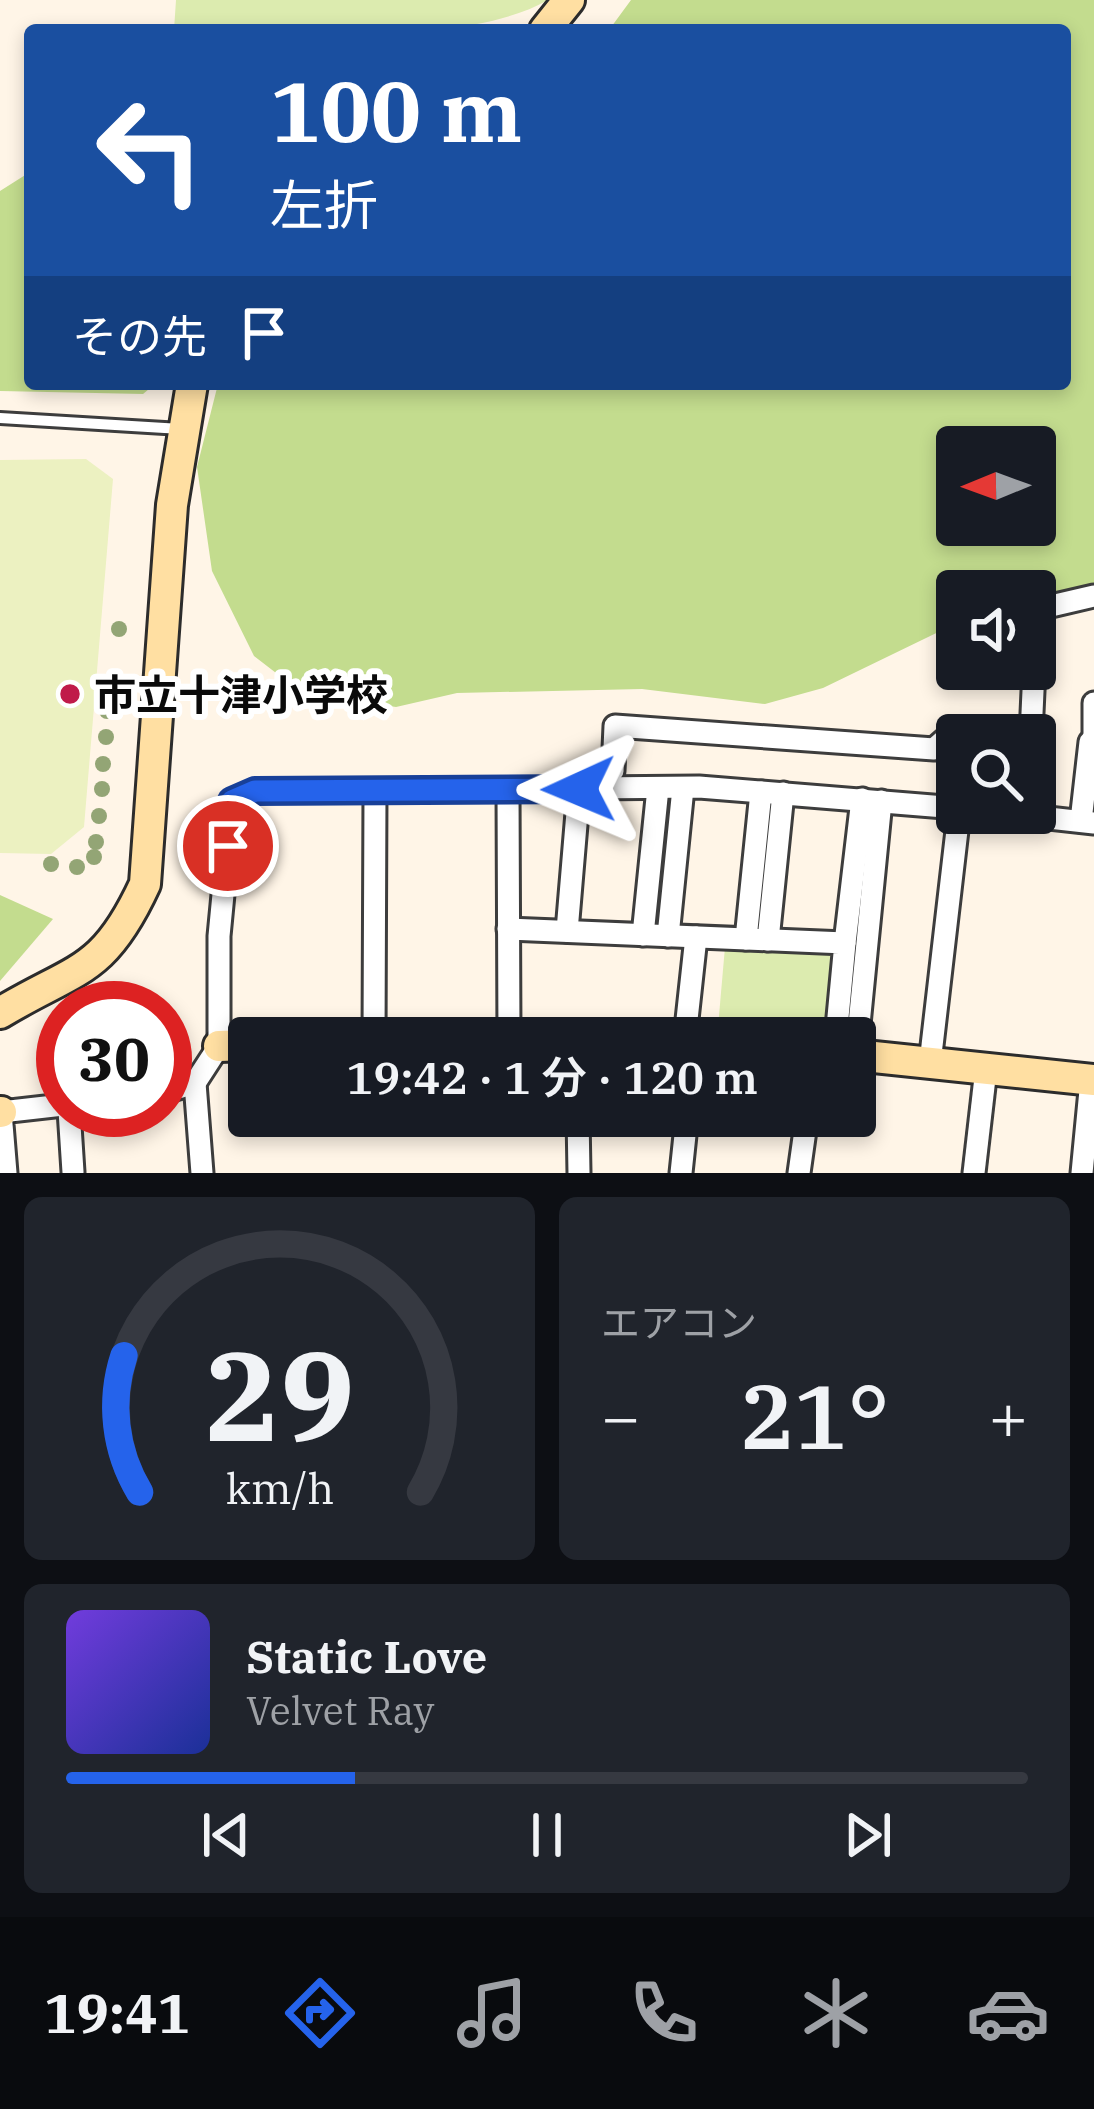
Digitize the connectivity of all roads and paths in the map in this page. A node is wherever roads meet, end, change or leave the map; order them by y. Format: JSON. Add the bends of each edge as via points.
{"nodes":[{"id":1,"x":569,"y":0,"type":"edge"},
{"id":2,"x":549,"y":24,"type":"edge"},
{"id":3,"x":191,"y":390,"type":"edge"},
{"id":4,"x":0,"y":418,"type":"edge"},
{"id":5,"x":181,"y":429,"type":"junction"},
{"id":6,"x":1094,"y":596,"type":"edge"},
{"id":7,"x":1056,"y":605,"type":"edge"},
{"id":8,"x":1094,"y":703,"type":"edge"},
{"id":9,"x":1092,"y":742,"type":"edge"},
{"id":10,"x":936,"y":747,"type":"edge"},
{"id":11,"x":613,"y":771,"type":"dead end"},
{"id":12,"x":658,"y":788,"type":"junction"},
{"id":13,"x":683,"y":788,"type":"junction"},
{"id":14,"x":579,"y":789,"type":"junction"},
{"id":15,"x":508,"y":790,"type":"junction"},
{"id":16,"x":375,"y":793,"type":"junction"},
{"id":17,"x":772,"y":793,"type":"junction"},
{"id":18,"x":872,"y":800,"type":"junction"},
{"id":19,"x":936,"y":807,"type":"edge"},
{"id":20,"x":1056,"y":819,"type":"edge"},
{"id":21,"x":1088,"y":822,"type":"edge"},
{"id":22,"x":955,"y":834,"type":"edge"},
{"id":23,"x":508,"y":928,"type":"junction"},
{"id":24,"x":567,"y":931,"type":"junction"},
{"id":25,"x":643,"y":935,"type":"junction"},
{"id":26,"x":668,"y":935,"type":"junction"},
{"id":27,"x":697,"y":937,"type":"junction"},
{"id":28,"x":757,"y":939,"type":"junction"},
{"id":29,"x":845,"y":944,"type":"junction"},
{"id":30,"x":0,"y":1013,"type":"edge"},
{"id":31,"x":230,"y":1017,"type":"edge"},
{"id":32,"x":374,"y":1017,"type":"edge"},
{"id":33,"x":509,"y":1017,"type":"edge"},
{"id":34,"x":687,"y":1017,"type":"edge"},
{"id":35,"x":838,"y":1017,"type":"edge"},
{"id":36,"x":858,"y":1017,"type":"edge"},
{"id":37,"x":228,"y":1051,"type":"edge"},
{"id":38,"x":876,"y":1057,"type":"edge"},
{"id":39,"x":930,"y":1063,"type":"junction"},
{"id":40,"x":986,"y":1069,"type":"junction"},
{"id":41,"x":1093,"y":1080,"type":"edge"},
{"id":42,"x":195,"y":1083,"type":"junction"},
{"id":43,"x":192,"y":1084,"type":"edge"},
{"id":44,"x":36,"y":1109,"type":"edge"},
{"id":45,"x":0,"y":1112,"type":"edge"},
{"id":46,"x":69,"y":1137,"type":"edge"},
{"id":47,"x":578,"y":1137,"type":"edge"},
{"id":48,"x":685,"y":1137,"type":"edge"},
{"id":49,"x":804,"y":1137,"type":"edge"},
{"id":50,"x":73,"y":1172,"type":"edge"},
{"id":51,"x":5,"y":1173,"type":"edge"},
{"id":52,"x":202,"y":1173,"type":"edge"},
{"id":53,"x":579,"y":1173,"type":"edge"},
{"id":54,"x":681,"y":1173,"type":"edge"},
{"id":55,"x":799,"y":1173,"type":"edge"},
{"id":56,"x":974,"y":1173,"type":"edge"},
{"id":57,"x":1082,"y":1173,"type":"edge"}],
"edges":[{"from":1,"to":2,"type":"street"},
{"from":3,"to":5,"type":"street"},
{"from":4,"to":5,"type":"lane"},
{"from":5,"to":30,"type":"street","via":[[145,884],[97,958]]},
{"from":6,"to":7,"type":"street"},
{"from":8,"to":9,"type":"street"},
{"from":9,"to":21,"type":"street"},
{"from":10,"to":11,"type":"street","via":[[615,726]]},
{"from":12,"to":13,"type":"street"},
{"from":12,"to":14,"type":"street"},
{"from":12,"to":25,"type":"street"},
{"from":13,"to":17,"type":"street"},
{"from":13,"to":26,"type":"street"},
{"from":14,"to":15,"type":"street"},
{"from":14,"to":24,"type":"street"},
{"from":15,"to":16,"type":"street"},
{"from":15,"to":23,"type":"street"},
{"from":16,"to":31,"type":"street","via":[[255,791],[232,801],[219,936]]},
{"from":16,"to":32,"type":"street"},
{"from":17,"to":18,"type":"street"},
{"from":17,"to":28,"type":"street"},
{"from":18,"to":19,"type":"street"},
{"from":18,"to":29,"type":"street"},
{"from":18,"to":36,"type":"street"},
{"from":20,"to":21,"type":"street"},
{"from":22,"to":39,"type":"street"},
{"from":23,"to":24,"type":"street"},
{"from":23,"to":33,"type":"street"},
{"from":24,"to":25,"type":"street"},
{"from":25,"to":26,"type":"street"},
{"from":26,"to":27,"type":"street"},
{"from":27,"to":28,"type":"street"},
{"from":27,"to":34,"type":"street"},
{"from":28,"to":29,"type":"street"},
{"from":29,"to":35,"type":"street"},
{"from":37,"to":42,"type":"street"},
{"from":38,"to":39,"type":"street"},
{"from":39,"to":40,"type":"street"},
{"from":40,"to":41,"type":"street"},
{"from":40,"to":56,"type":"street"},
{"from":41,"to":57,"type":"street"},
{"from":42,"to":43,"type":"street"},
{"from":42,"to":52,"type":"street"},
{"from":44,"to":45,"type":"street"},
{"from":45,"to":51,"type":"street"},
{"from":46,"to":50,"type":"street"},
{"from":47,"to":53,"type":"street"},
{"from":48,"to":54,"type":"street"},
{"from":49,"to":55,"type":"street"}]}
